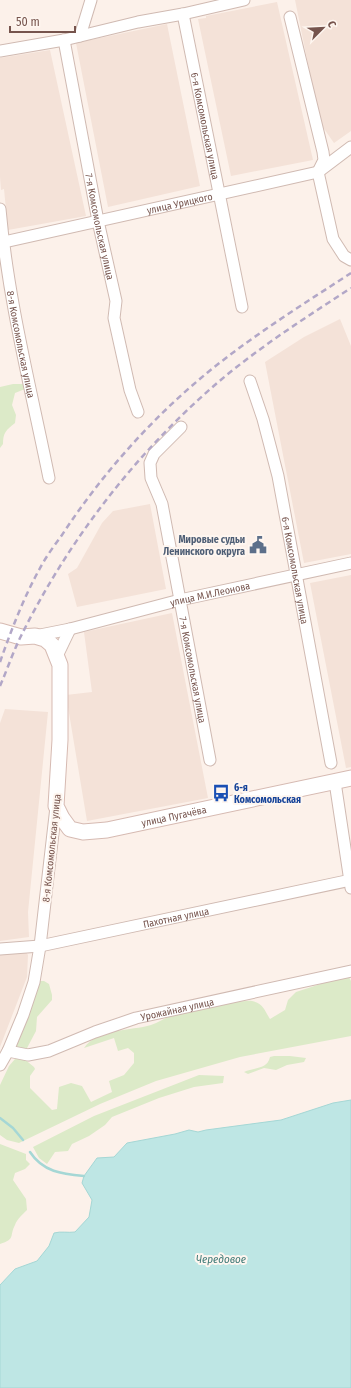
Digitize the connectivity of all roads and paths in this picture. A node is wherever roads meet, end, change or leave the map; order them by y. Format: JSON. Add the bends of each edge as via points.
{"nodes":[{"id":1,"x":91,"y":0,"type":"edge"},
{"id":2,"x":244,"y":0,"type":"edge"},
{"id":3,"x":183,"y":14,"type":"junction"},
{"id":4,"x":290,"y":17,"type":"dead end"},
{"id":5,"x":80,"y":36,"type":"junction"},
{"id":6,"x":64,"y":40,"type":"junction"},
{"id":7,"x":0,"y":51,"type":"edge"},
{"id":8,"x":351,"y":147,"type":"edge"},
{"id":9,"x":318,"y":172,"type":"junction"},
{"id":10,"x":220,"y":194,"type":"junction"},
{"id":11,"x":0,"y":209,"type":"edge"},
{"id":12,"x":98,"y":221,"type":"junction"},
{"id":13,"x":1,"y":242,"type":"edge"},
{"id":14,"x":347,"y":258,"type":"edge"},
{"id":15,"x":242,"y":308,"type":"dead end"},
{"id":16,"x":250,"y":381,"type":"dead end"},
{"id":17,"x":138,"y":412,"type":"dead end"},
{"id":18,"x":182,"y":427,"type":"dead end"},
{"id":19,"x":49,"y":478,"type":"dead end"},
{"id":20,"x":351,"y":563,"type":"edge"},
{"id":21,"x":296,"y":575,"type":"junction"},
{"id":22,"x":180,"y":600,"type":"junction"},
{"id":23,"x":70,"y":628,"type":"junction"},
{"id":24,"x":13,"y":635,"type":"edge"},
{"id":25,"x":57,"y":656,"type":"junction"},
{"id":26,"x":210,"y":760,"type":"dead end"},
{"id":27,"x":332,"y":762,"type":"dead end"},
{"id":28,"x":351,"y":778,"type":"edge"},
{"id":29,"x":335,"y":782,"type":"junction"},
{"id":30,"x":56,"y":806,"type":"junction"},
{"id":31,"x":70,"y":828,"type":"junction"},
{"id":32,"x":52,"y":844,"type":"junction"},
{"id":33,"x":351,"y":883,"type":"edge"},
{"id":34,"x":40,"y":946,"type":"junction"},
{"id":35,"x":0,"y":949,"type":"edge"},
{"id":36,"x":351,"y":971,"type":"edge"},
{"id":37,"x":8,"y":1051,"type":"junction"},
{"id":38,"x":0,"y":1065,"type":"edge"}],
"edges":[{"from":1,"to":5,"type":"street"},
{"from":2,"to":3,"type":"street"},
{"from":3,"to":5,"type":"street"},
{"from":3,"to":10,"type":"street","name":"6-я Комсомольская улица"},
{"from":4,"to":9,"type":"street","via":[[323,152],[324,160]]},
{"from":5,"to":6,"type":"street"},
{"from":6,"to":7,"type":"street"},
{"from":6,"to":12,"type":"street","name":"7-я Комсомольская улица"},
{"from":8,"to":9,"type":"street","name":"улица Урицкого"},
{"from":9,"to":10,"type":"street","name":"улица Урицкого"},
{"from":9,"to":14,"type":"street","via":[[333,239]]},
{"from":10,"to":12,"type":"street","name":"улица Урицкого"},
{"from":10,"to":15,"type":"street","name":"6-я Комсомольская улица"},
{"from":11,"to":13,"type":"street","name":"8-я Комсомольская улица"},
{"from":12,"to":13,"type":"street","name":"улица Урицкого"},
{"from":12,"to":17,"type":"street","name":"7-я Комсомольская улица","via":[[116,301],[114,318],[130,390]]},
{"from":13,"to":19,"type":"street","name":"8-я Комсомольская улица"},
{"from":16,"to":21,"type":"street","name":"6-я Комсомольская улица","via":[[278,476]]},
{"from":18,"to":22,"type":"street","name":"7-я Комсомольская улица","via":[[154,454],[150,463],[151,478],[162,504]]},
{"from":20,"to":21,"type":"street","name":"улица М.И.Леонова"},
{"from":21,"to":22,"type":"street","name":"улица М.И.Леонова"},
{"from":21,"to":27,"type":"street","name":"6-я Комсомольская улица"},
{"from":22,"to":23,"type":"street","name":"улица М.И.Леонова"},
{"from":22,"to":26,"type":"street","name":"7-я Комсомольская улица"},
{"from":23,"to":24,"type":"street","name":"улица М.И.Леонова"},
{"from":23,"to":25,"type":"street"},
{"from":24,"to":25,"type":"main road","via":[[40,644]]},
{"from":25,"to":30,"type":"main road","name":"8-я Комсомольская улица","via":[[60,665],[60,740]]},
{"from":28,"to":29,"type":"main road","name":"улица Пугачёва"},
{"from":29,"to":31,"type":"main road","name":"улица Пугачёва","via":[[107,830],[83,832]]},
{"from":29,"to":33,"type":"street"},
{"from":30,"to":31,"type":"main road"},
{"from":30,"to":32,"type":"street","name":"8-я Комсомольская улица"},
{"from":31,"to":32,"type":"street","via":[[60,834]]},
{"from":32,"to":34,"type":"street","name":"8-я Комсомольская улица"},
{"from":33,"to":34,"type":"street","name":"Пахотная улица"},
{"from":34,"to":35,"type":"street","name":"Пахотная улица"},
{"from":34,"to":37,"type":"street","name":"8-я Комсомольская улица","via":[[34,982]]},
{"from":36,"to":37,"type":"street","name":"Урожайная улица","via":[[136,1018],[50,1051],[28,1055]]},
{"from":37,"to":38,"type":"street","name":"8-я Комсомольская улица"}]}
